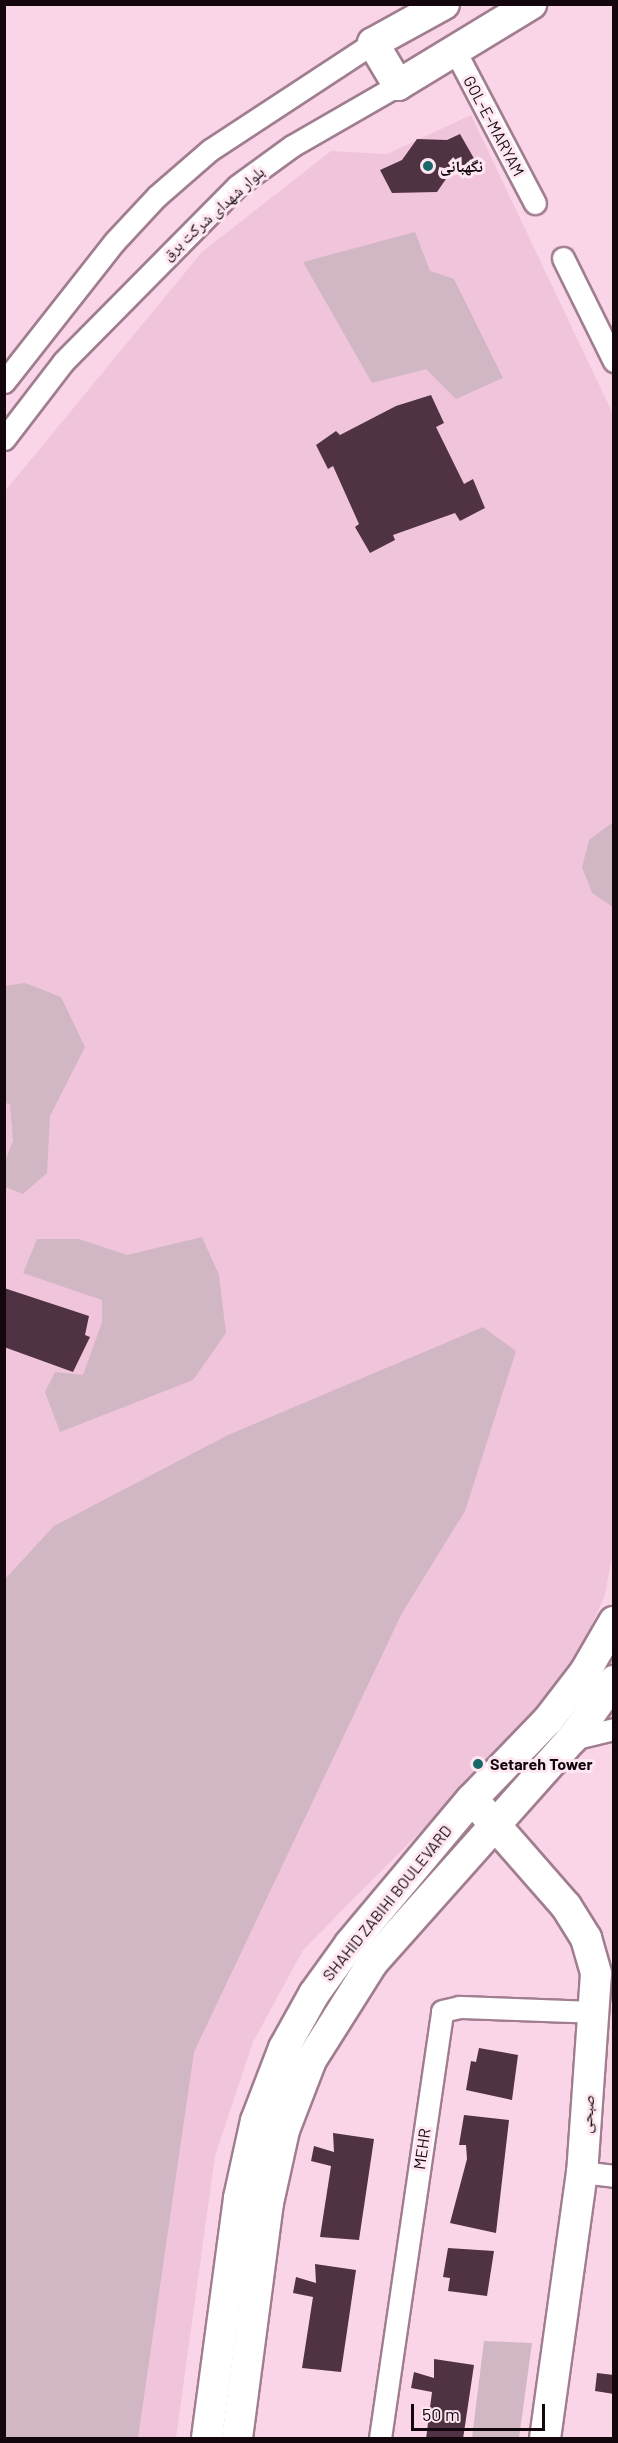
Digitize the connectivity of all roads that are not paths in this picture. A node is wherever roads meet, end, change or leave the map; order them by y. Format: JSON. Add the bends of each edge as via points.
{"nodes":[{"id":1,"x":444,"y":4,"type":"edge"},
{"id":2,"x":531,"y":4,"type":"edge"},
{"id":3,"x":373,"y":43,"type":"junction"},
{"id":4,"x":454,"y":49,"type":"junction"},
{"id":5,"x":398,"y":86,"type":"junction"},
{"id":6,"x":535,"y":203,"type":"dead end"},
{"id":7,"x":564,"y":258,"type":"dead end"},
{"id":8,"x":614,"y":361,"type":"edge"},
{"id":9,"x":4,"y":382,"type":"edge"},
{"id":10,"x":4,"y":439,"type":"edge"},
{"id":11,"x":614,"y":1622,"type":"edge"},
{"id":12,"x":614,"y":1681,"type":"edge"},
{"id":13,"x":614,"y":1730,"type":"edge"},
{"id":14,"x":572,"y":1739,"type":"junction"},
{"id":15,"x":471,"y":1800,"type":"junction"},
{"id":16,"x":495,"y":1821,"type":"junction"},
{"id":17,"x":595,"y":2012,"type":"junction"},
{"id":18,"x":582,"y":2172,"type":"junction"},
{"id":19,"x":614,"y":2176,"type":"edge"},
{"id":20,"x":207,"y":2439,"type":"edge"},
{"id":21,"x":237,"y":2439,"type":"edge"},
{"id":22,"x":380,"y":2439,"type":"edge"},
{"id":23,"x":545,"y":2439,"type":"edge"}],
"edges":[{"from":1,"to":3,"type":"main road"},
{"from":2,"to":4,"type":"main road","name":"بلوار شهدای شرکت برق"},
{"from":3,"to":5,"type":"main road"},
{"from":3,"to":9,"type":"street","via":[[210,150],[157,196],[115,241]]},
{"from":4,"to":5,"type":"main road","name":"بلوار شهدای شرکت برق"},
{"from":4,"to":6,"type":"street","name":"GOL-E-MARYAM"},
{"from":5,"to":10,"type":"street","name":"بلوار شهدای شرکت برق","via":[[292,146],[237,186],[63,362]]},
{"from":7,"to":8,"type":"street"},
{"from":11,"to":15,"type":"main road","name":"SHAHID ZABIHI BOULEVARD","via":[[585,1672],[549,1719]]},
{"from":12,"to":14,"type":"main road","name":"SHAHID ZABIHI BOULEVARD"},
{"from":13,"to":14,"type":"street"},
{"from":14,"to":16,"type":"main road","name":"SHAHID ZABIHI BOULEVARD"},
{"from":15,"to":16,"type":"main road","name":"صبحی"},
{"from":15,"to":20,"type":"main road","name":"SHAHID ZABIHI BOULEVARD","via":[[350,1944],[314,1994],[284,2048],[256,2121],[239,2198]]},
{"from":16,"to":17,"type":"main road","name":"صبحی","via":[[566,1906],[586,1938],[596,1974]]},
{"from":16,"to":21,"type":"main road","name":"SHAHID ZABIHI BOULEVARD","via":[[373,1962],[310,2060],[284,2130],[268,2203]]},
{"from":17,"to":18,"type":"main road","name":"صبحی"},
{"from":17,"to":22,"type":"street","name":"MEHR","via":[[459,2007],[442,2011]]},
{"from":18,"to":19,"type":"street"},
{"from":18,"to":23,"type":"main road","name":"صبحی"}]}
